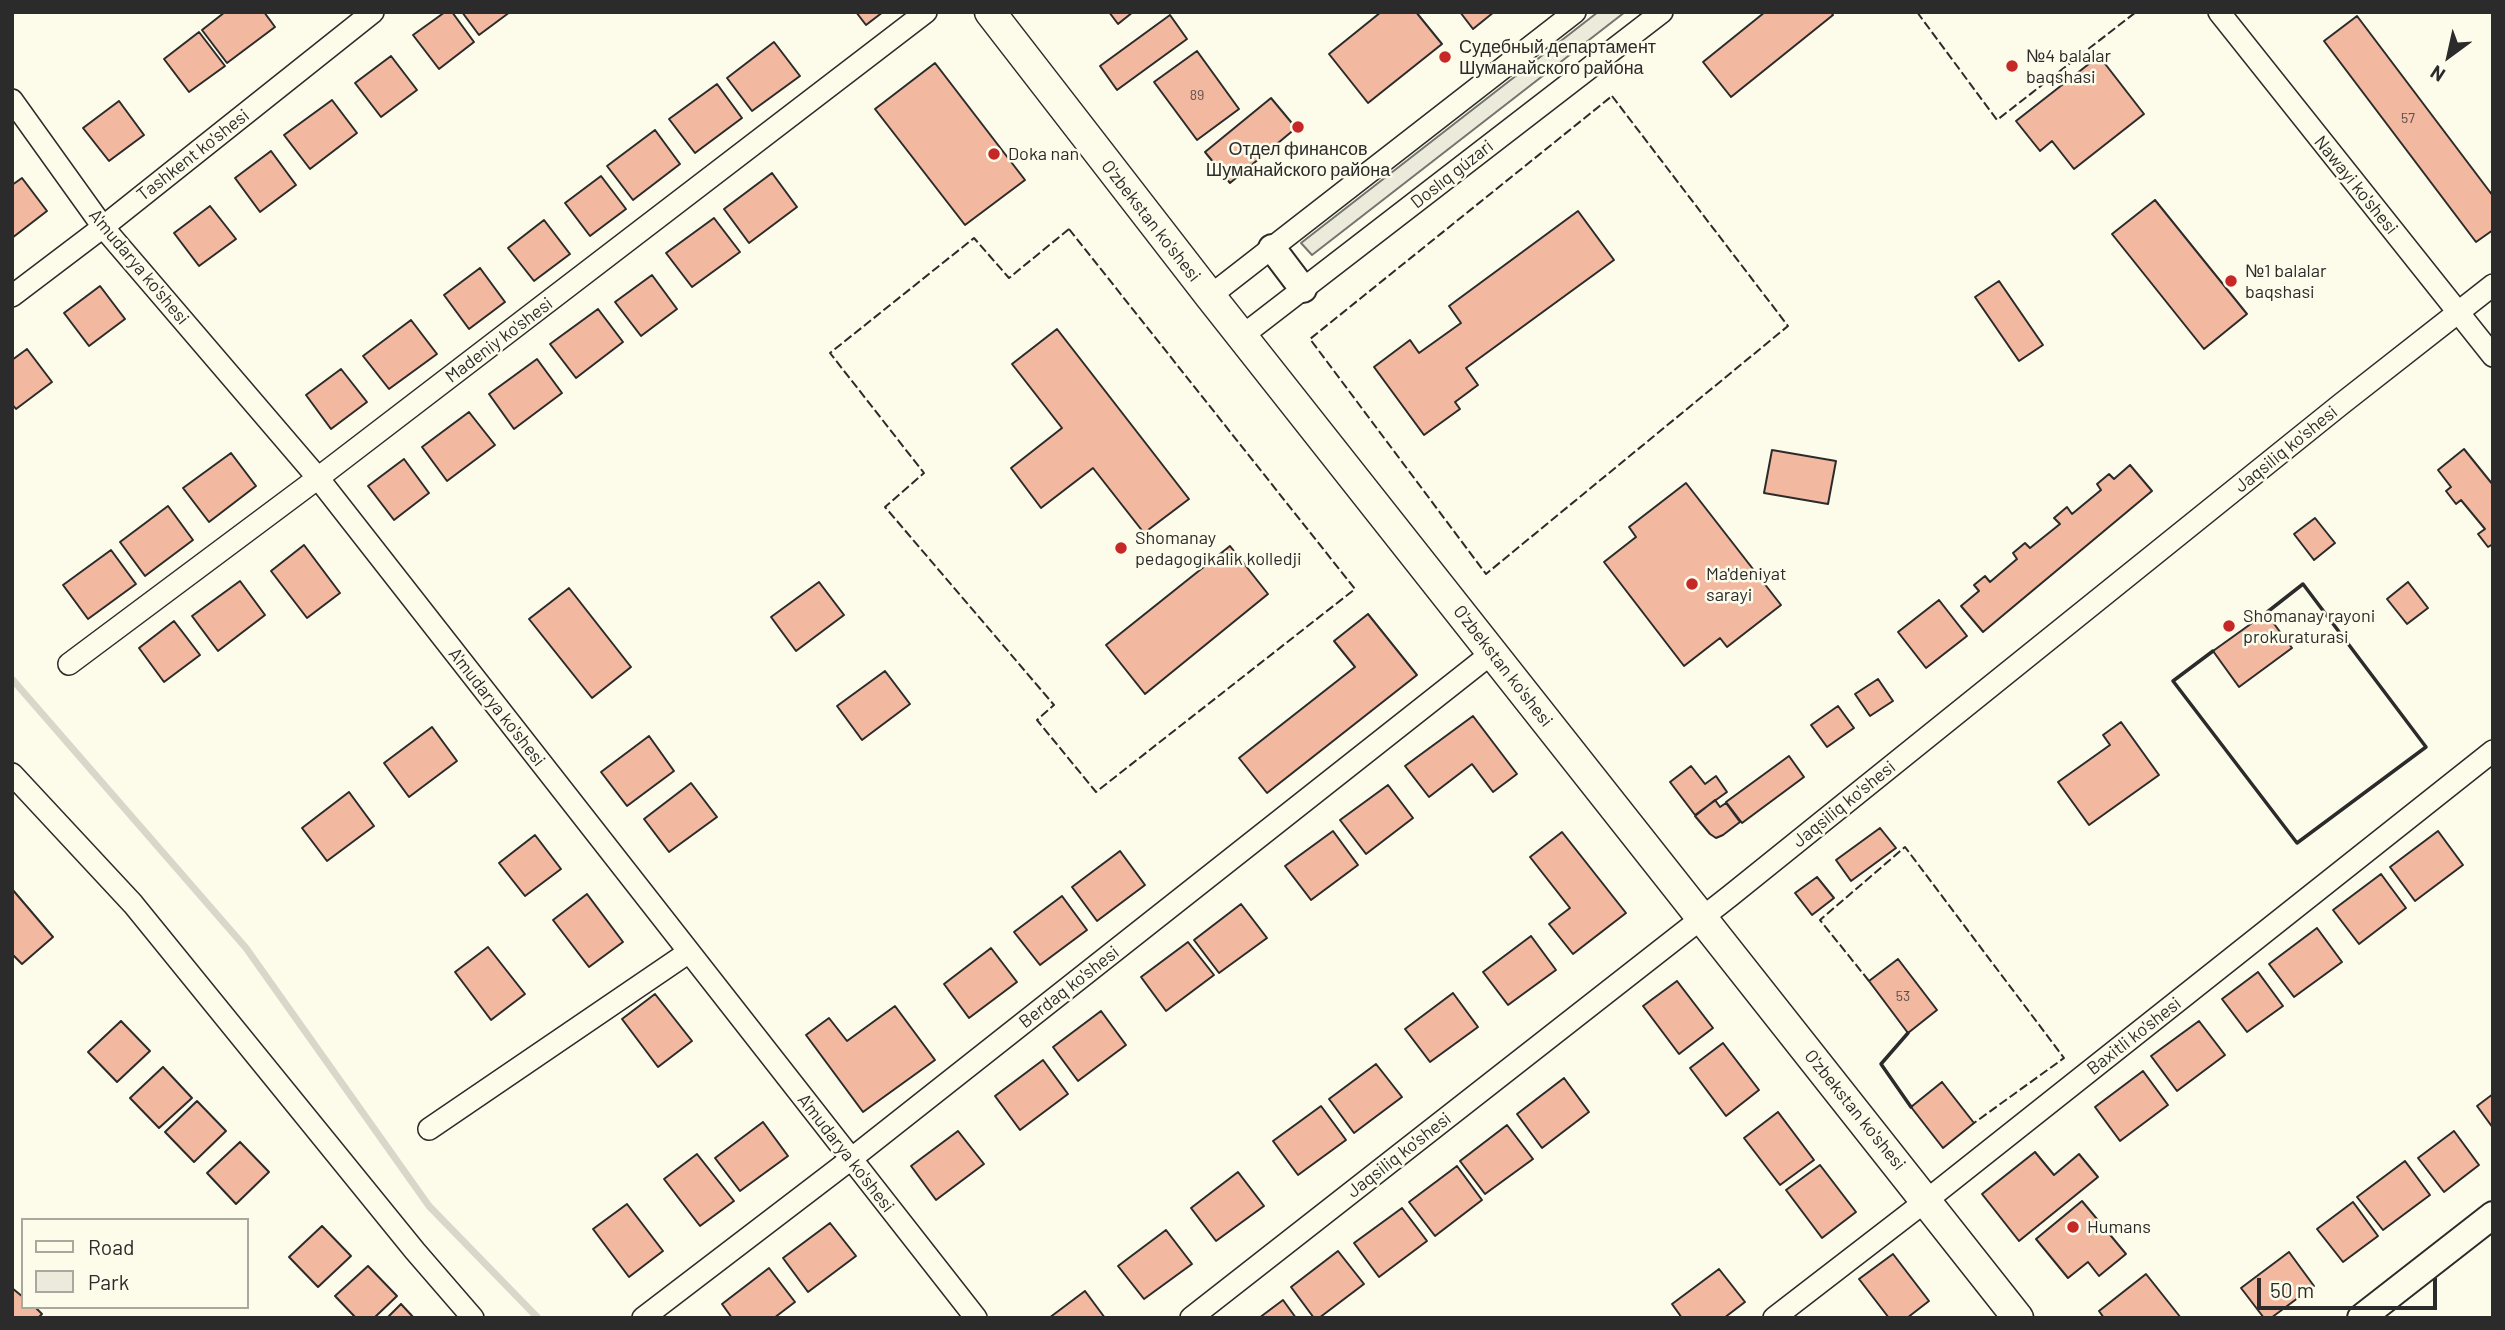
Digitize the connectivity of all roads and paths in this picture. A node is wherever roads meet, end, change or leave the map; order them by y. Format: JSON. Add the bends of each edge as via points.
{"nodes":[{"id":1,"x":373,"y":12,"type":"edge"},
{"id":2,"x":926,"y":12,"type":"edge"},
{"id":3,"x":990,"y":12,"type":"edge"},
{"id":4,"x":1575,"y":12,"type":"edge"},
{"id":5,"x":1662,"y":12,"type":"edge"},
{"id":6,"x":2219,"y":12,"type":"edge"},
{"id":7,"x":12,"y":100,"type":"edge"},
{"id":8,"x":103,"y":227,"type":"junction"},
{"id":9,"x":1272,"y":248,"type":"junction"},
{"id":10,"x":2493,"y":285,"type":"edge"},
{"id":11,"x":1303,"y":289,"type":"junction"},
{"id":12,"x":12,"y":296,"type":"edge"},
{"id":13,"x":1210,"y":296,"type":"junction"},
{"id":14,"x":2458,"y":312,"type":"junction"},
{"id":15,"x":1242,"y":336,"type":"junction"},
{"id":16,"x":2493,"y":356,"type":"edge"},
{"id":17,"x":318,"y":478,"type":"junction"},
{"id":18,"x":1492,"y":653,"type":"junction"},
{"id":19,"x":69,"y":664,"type":"dead end"},
{"id":20,"x":2493,"y":751,"type":"edge"},
{"id":21,"x":12,"y":774,"type":"edge"},
{"id":22,"x":1702,"y":917,"type":"junction"},
{"id":23,"x":689,"y":952,"type":"junction"},
{"id":24,"x":429,"y":1129,"type":"dead end"},
{"id":25,"x":852,"y":1159,"type":"junction"},
{"id":26,"x":1927,"y":1200,"type":"junction"},
{"id":27,"x":2493,"y":1215,"type":"edge"},
{"id":28,"x":473,"y":1318,"type":"edge"},
{"id":29,"x":643,"y":1318,"type":"edge"},
{"id":30,"x":975,"y":1318,"type":"edge"},
{"id":31,"x":1191,"y":1318,"type":"edge"},
{"id":32,"x":1774,"y":1318,"type":"edge"},
{"id":33,"x":2018,"y":1318,"type":"edge"},
{"id":34,"x":2361,"y":1318,"type":"edge"}],
"edges":[{"from":1,"to":8,"type":"street","name":"Tashkent ko'shesi"},
{"from":2,"to":17,"type":"street","name":"Madeniy ko'shesi"},
{"from":3,"to":13,"type":"main road","name":"O'zbekstan ko'shesi"},
{"from":4,"to":9,"type":"street"},
{"from":5,"to":11,"type":"street","name":"Doslıq gúzari"},
{"from":6,"to":14,"type":"street","name":"Nawayi ko'shesi"},
{"from":7,"to":8,"type":"street","name":"A'mudarya ko'shesi"},
{"from":8,"to":12,"type":"street","name":"Tashkent ko'shesi"},
{"from":8,"to":17,"type":"street","name":"A'mudarya ko'shesi"},
{"from":9,"to":11,"type":"street"},
{"from":9,"to":13,"type":"street"},
{"from":10,"to":14,"type":"street","name":"Jaqsiliq ko'shesi"},
{"from":11,"to":15,"type":"street","name":"Doslıq gúzari"},
{"from":13,"to":15,"type":"main road","name":"O'zbekstan ko'shesi"},
{"from":14,"to":16,"type":"street","name":"Nawayi ko'shesi"},
{"from":14,"to":22,"type":"street","name":"Jaqsiliq ko'shesi"},
{"from":15,"to":18,"type":"main road","name":"O'zbekstan ko'shesi"},
{"from":17,"to":19,"type":"street","name":"Madeniy ko'shesi"},
{"from":17,"to":23,"type":"street","name":"A'mudarya ko'shesi"},
{"from":18,"to":22,"type":"main road","name":"O'zbekstan ko'shesi"},
{"from":18,"to":25,"type":"street","name":"Berdaq ko'shesi"},
{"from":20,"to":26,"type":"street","name":"Baxitli ko'shesi"},
{"from":21,"to":28,"type":"street","via":[[133,904]]},
{"from":22,"to":26,"type":"main road","name":"O'zbekstan ko'shesi"},
{"from":22,"to":31,"type":"street","name":"Jaqsiliq ko'shesi"},
{"from":23,"to":24,"type":"street"},
{"from":23,"to":25,"type":"street","name":"A'mudarya ko'shesi"},
{"from":25,"to":29,"type":"street","name":"Berdaq ko'shesi"},
{"from":25,"to":30,"type":"street","name":"A'mudarya ko'shesi"},
{"from":26,"to":32,"type":"street","name":"Baxitli ko'shesi"},
{"from":26,"to":33,"type":"main road","name":"O'zbekstan ko'shesi"},
{"from":27,"to":34,"type":"street"}]}
